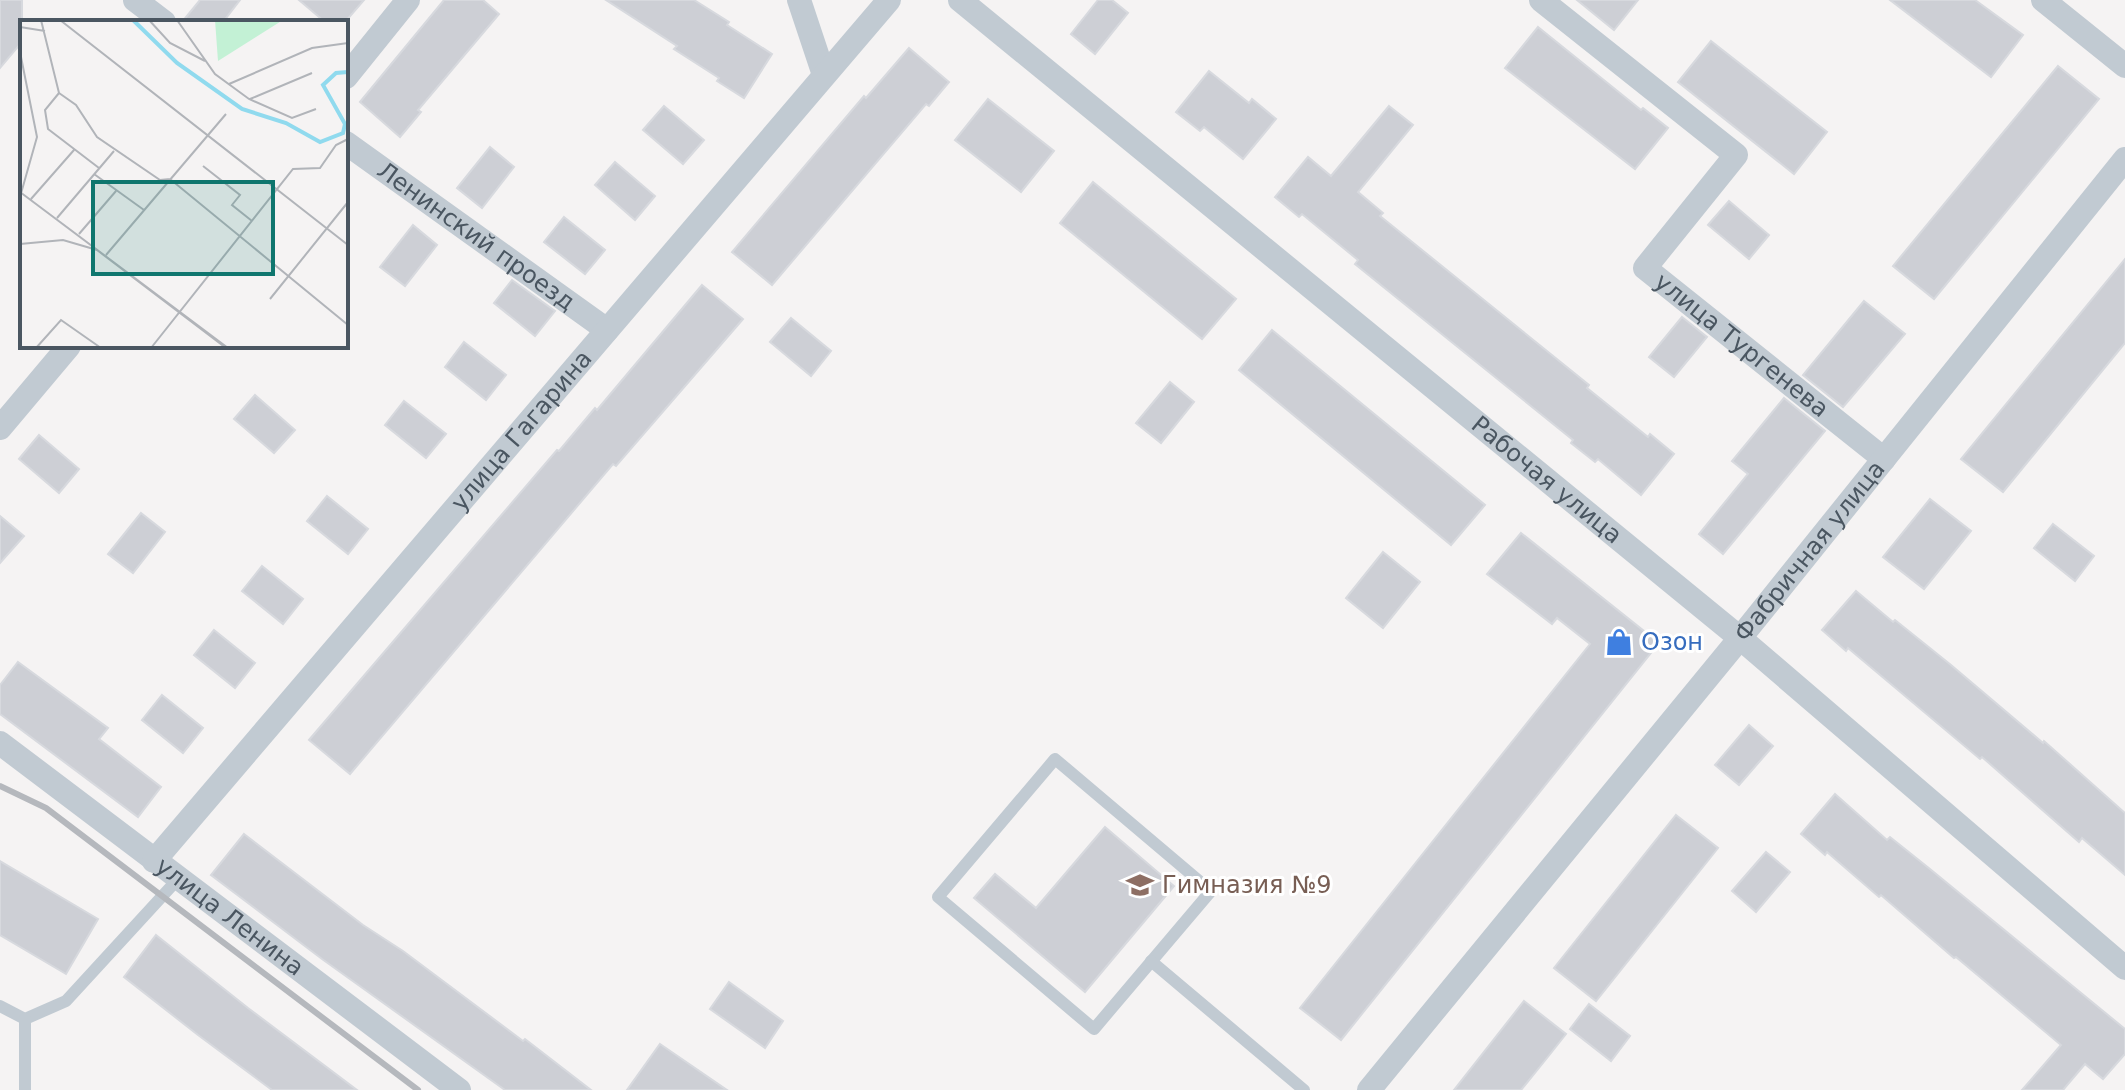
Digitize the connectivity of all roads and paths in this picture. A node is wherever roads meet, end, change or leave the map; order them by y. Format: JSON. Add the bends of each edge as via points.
{"nodes":[{"id":1,"x":135,"y":0,"type":"edge"},
{"id":2,"x":408,"y":0,"type":"edge"},
{"id":3,"x":799,"y":0,"type":"edge"},
{"id":4,"x":889,"y":0,"type":"edge"},
{"id":5,"x":960,"y":0,"type":"edge"},
{"id":6,"x":1541,"y":0,"type":"edge"},
{"id":7,"x":2043,"y":0,"type":"edge"},
{"id":8,"x":161,"y":20,"type":"edge"},
{"id":9,"x":2125,"y":66,"type":"edge"},
{"id":10,"x":348,"y":75,"type":"edge"},
{"id":11,"x":824,"y":75,"type":"junction"},
{"id":12,"x":348,"y":144,"type":"edge"},
{"id":13,"x":2125,"y":159,"type":"edge"},
{"id":14,"x":607,"y":330,"type":"junction"},
{"id":15,"x":67,"y":348,"type":"edge"},
{"id":16,"x":0,"y":428,"type":"edge"},
{"id":17,"x":1884,"y":459,"type":"junction"},
{"id":18,"x":1740,"y":638,"type":"junction"},
{"id":19,"x":0,"y":743,"type":"edge"},
{"id":20,"x":154,"y":861,"type":"junction"},
{"id":21,"x":178,"y":879,"type":"junction"},
{"id":22,"x":1151,"y":961,"type":"junction"},
{"id":23,"x":2125,"y":968,"type":"edge"},
{"id":24,"x":0,"y":1006,"type":"edge"},
{"id":25,"x":25,"y":1019,"type":"junction"},
{"id":26,"x":25,"y":1090,"type":"edge"},
{"id":27,"x":459,"y":1090,"type":"edge"},
{"id":28,"x":1304,"y":1090,"type":"edge"},
{"id":29,"x":1369,"y":1090,"type":"edge"}],
"edges":[{"from":1,"to":8,"type":"street"},
{"from":2,"to":10,"type":"street"},
{"from":3,"to":11,"type":"street"},
{"from":4,"to":11,"type":"street","name":"улица Гагарина"},
{"from":5,"to":18,"type":"street","name":"Рабочая улица"},
{"from":6,"to":17,"type":"street","name":"улица Тургенева","via":[[1736,155],[1645,268]]},
{"from":7,"to":9,"type":"street"},
{"from":11,"to":14,"type":"street","name":"улица Гагарина"},
{"from":12,"to":14,"type":"street","name":"Ленинский проезд"},
{"from":13,"to":17,"type":"street","name":"Фабричная улица"},
{"from":14,"to":20,"type":"street","name":"улица Гагарина"},
{"from":15,"to":16,"type":"street"},
{"from":17,"to":18,"type":"street","name":"Фабричная улица"},
{"from":18,"to":23,"type":"street","name":"Рабочая улица"},
{"from":18,"to":29,"type":"street","name":"Фабричная улица"},
{"from":19,"to":20,"type":"street","name":"улица Ленина"},
{"from":20,"to":21,"type":"street","name":"улица Ленина"},
{"from":21,"to":25,"type":"lane","via":[[66,1001]]},
{"from":21,"to":27,"type":"street","name":"улица Ленина"},
{"from":22,"to":22,"type":"lane","via":[[1094,1029],[938,897],[1055,759],[1211,891]]},
{"from":22,"to":28,"type":"lane"},
{"from":24,"to":25,"type":"lane"},
{"from":25,"to":26,"type":"lane"}]}
